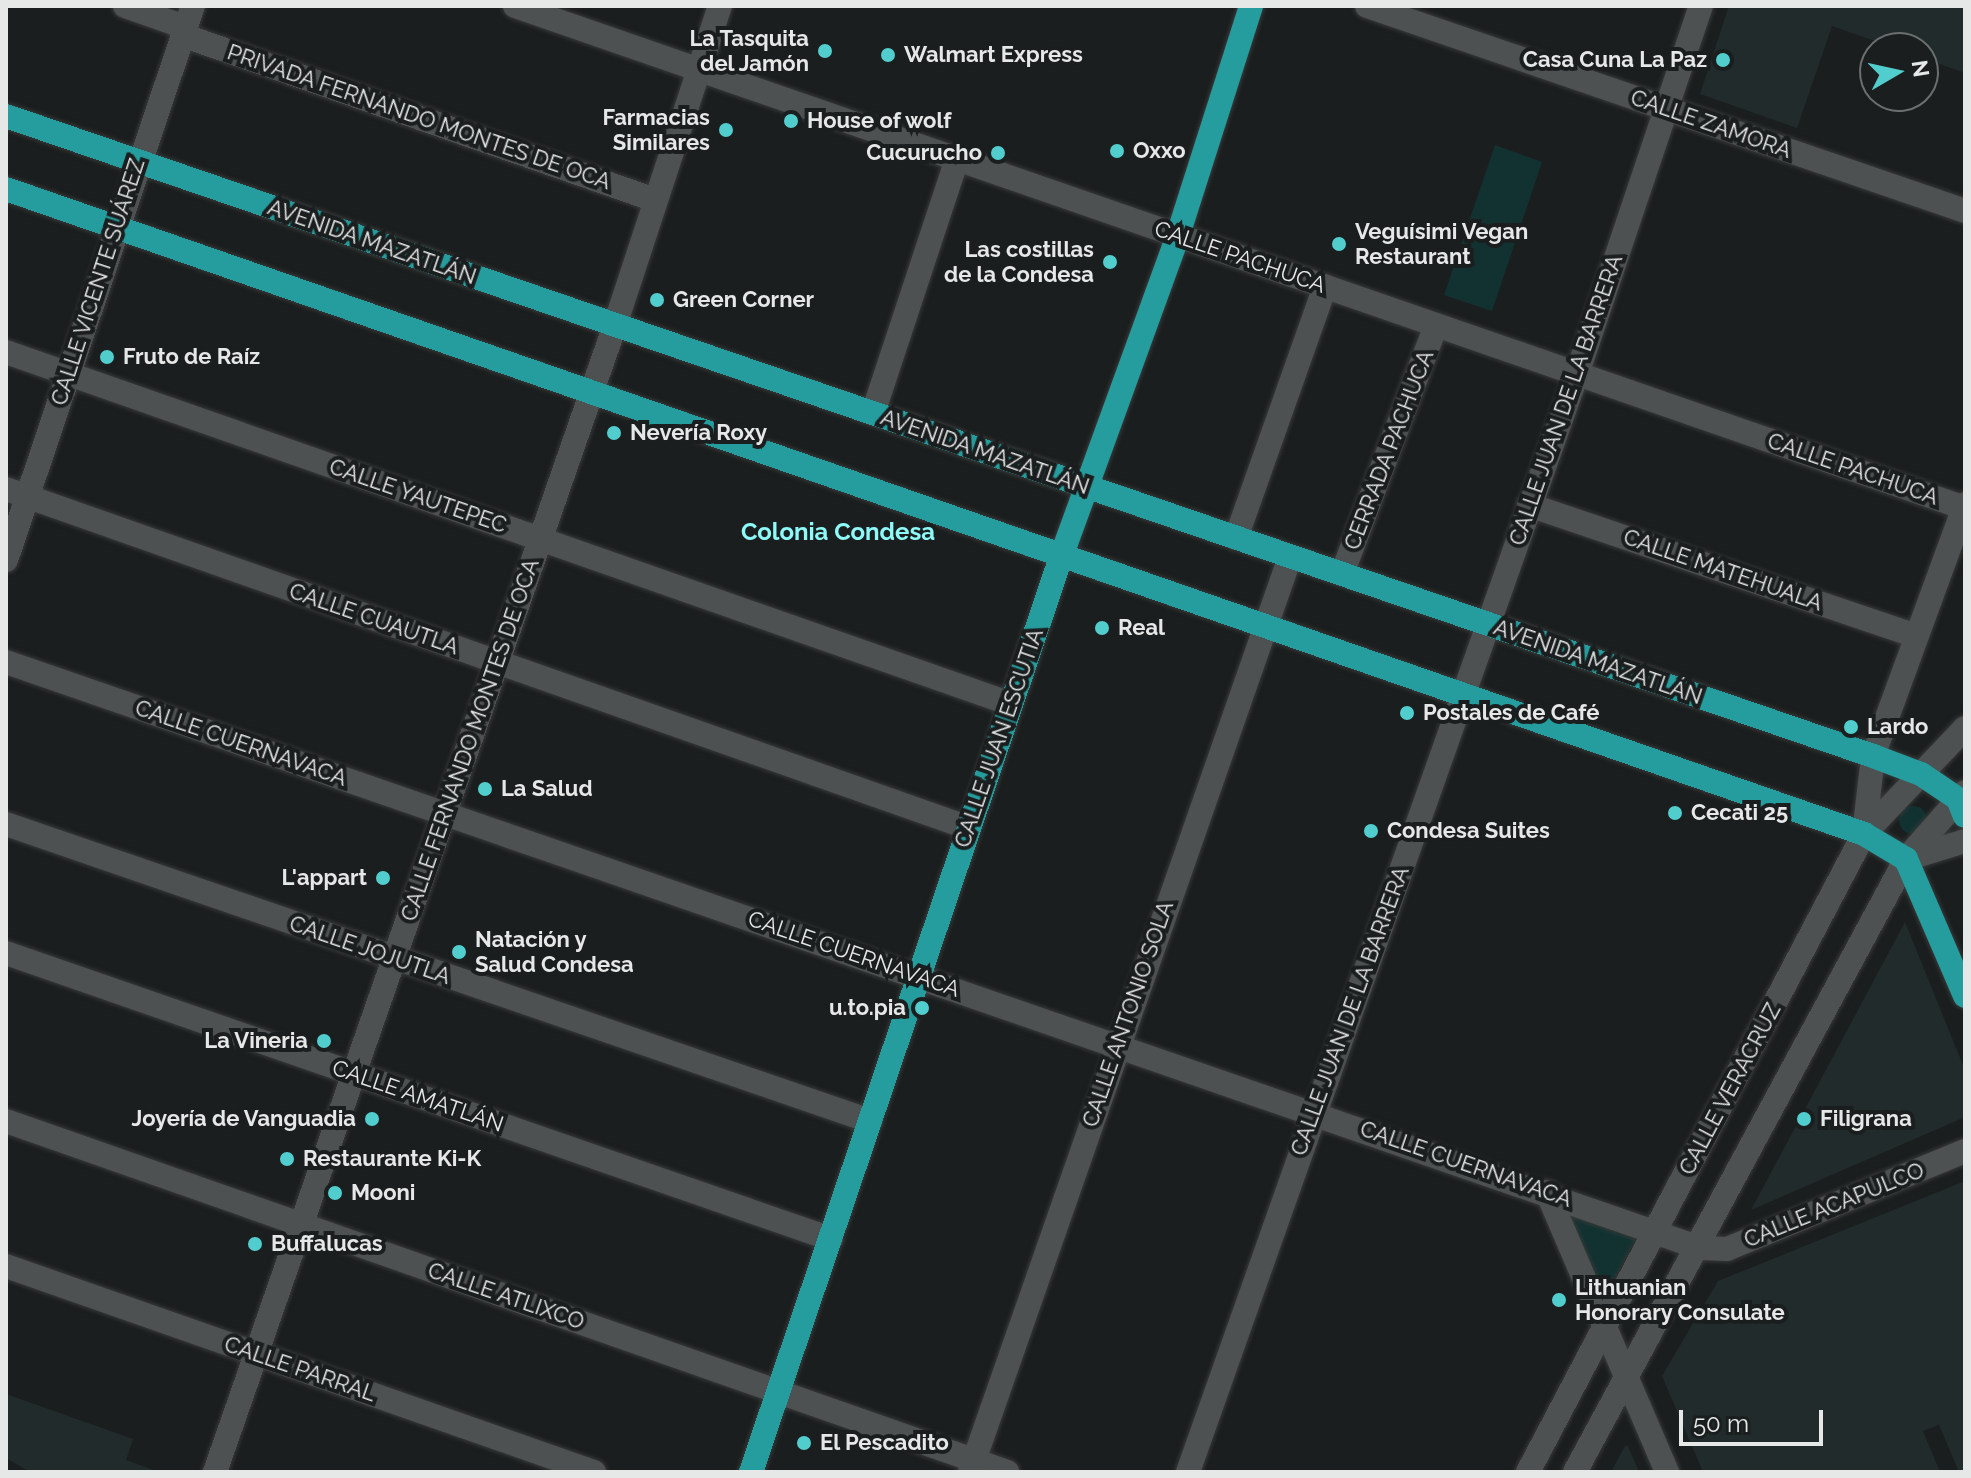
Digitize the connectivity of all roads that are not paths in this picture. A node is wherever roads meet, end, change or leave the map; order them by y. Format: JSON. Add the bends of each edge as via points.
{"nodes":[{"id":1,"x":125,"y":6,"type":"edge"},
{"id":2,"x":515,"y":6,"type":"edge"},
{"id":3,"x":720,"y":6,"type":"edge"},
{"id":4,"x":1251,"y":6,"type":"edge"},
{"id":5,"x":1367,"y":6,"type":"edge"},
{"id":6,"x":1701,"y":6,"type":"edge"},
{"id":7,"x":187,"y":23,"type":"edge"},
{"id":8,"x":696,"y":69,"type":"junction"},
{"id":9,"x":1665,"y":108,"type":"junction"},
{"id":10,"x":6,"y":116,"type":"edge"},
{"id":11,"x":957,"y":159,"type":"junction"},
{"id":12,"x":138,"y":162,"type":"junction"},
{"id":13,"x":6,"y":189,"type":"edge"},
{"id":14,"x":655,"y":200,"type":"junction"},
{"id":15,"x":1965,"y":211,"type":"edge"},
{"id":16,"x":116,"y":228,"type":"junction"},
{"id":17,"x":1178,"y":235,"type":"junction"},
{"id":18,"x":1325,"y":286,"type":"junction"},
{"id":19,"x":615,"y":325,"type":"junction"},
{"id":20,"x":1436,"y":325,"type":"junction"},
{"id":21,"x":6,"y":352,"type":"edge"},
{"id":22,"x":68,"y":373,"type":"junction"},
{"id":23,"x":1577,"y":374,"type":"junction"},
{"id":24,"x":591,"y":393,"type":"junction"},
{"id":25,"x":873,"y":413,"type":"junction"},
{"id":26,"x":1085,"y":486,"type":"junction"},
{"id":27,"x":16,"y":492,"type":"edge"},
{"id":28,"x":1529,"y":505,"type":"junction"},
{"id":29,"x":1965,"y":507,"type":"edge"},
{"id":30,"x":1236,"y":538,"type":"junction"},
{"id":31,"x":540,"y":539,"type":"junction"},
{"id":32,"x":1061,"y":557,"type":"junction"},
{"id":33,"x":1290,"y":557,"type":"junction"},
{"id":34,"x":6,"y":560,"type":"edge"},
{"id":35,"x":1342,"y":574,"type":"junction"},
{"id":36,"x":1488,"y":624,"type":"junction"},
{"id":37,"x":1262,"y":626,"type":"junction"},
{"id":38,"x":1916,"y":636,"type":"junction"},
{"id":39,"x":6,"y":662,"type":"edge"},
{"id":40,"x":498,"y":662,"type":"junction"},
{"id":41,"x":1463,"y":696,"type":"junction"},
{"id":42,"x":1011,"y":704,"type":"junction"},
{"id":43,"x":1965,"y":728,"type":"edge"},
{"id":44,"x":1873,"y":756,"type":"junction"},
{"id":45,"x":1921,"y":774,"type":"junction"},
{"id":46,"x":1963,"y":802,"type":"edge"},
{"id":47,"x":445,"y":813,"type":"junction"},
{"id":48,"x":6,"y":824,"type":"edge"},
{"id":49,"x":969,"y":828,"type":"junction"},
{"id":50,"x":1864,"y":834,"type":"junction"},
{"id":51,"x":1965,"y":841,"type":"edge"},
{"id":52,"x":1906,"y":859,"type":"junction"},
{"id":53,"x":6,"y":953,"type":"edge"},
{"id":54,"x":394,"y":958,"type":"junction"},
{"id":55,"x":919,"y":977,"type":"junction"},
{"id":56,"x":1965,"y":996,"type":"edge"},
{"id":57,"x":1118,"y":1044,"type":"junction"},
{"id":58,"x":354,"y":1074,"type":"junction"},
{"id":59,"x":1314,"y":1111,"type":"junction"},
{"id":60,"x":6,"y":1121,"type":"edge"},
{"id":61,"x":870,"y":1121,"type":"junction"},
{"id":62,"x":1965,"y":1151,"type":"edge"},
{"id":63,"x":1547,"y":1192,"type":"junction"},
{"id":64,"x":301,"y":1225,"type":"junction"},
{"id":65,"x":1655,"y":1232,"type":"junction"},
{"id":66,"x":831,"y":1239,"type":"junction"},
{"id":67,"x":1700,"y":1248,"type":"junction"},
{"id":68,"x":6,"y":1266,"type":"edge"},
{"id":69,"x":1606,"y":1326,"type":"junction"},
{"id":70,"x":257,"y":1354,"type":"junction"},
{"id":71,"x":1626,"y":1373,"type":"junction"},
{"id":72,"x":779,"y":1391,"type":"junction"},
{"id":73,"x":972,"y":1466,"type":"edge"},
{"id":74,"x":215,"y":1472,"type":"edge"},
{"id":75,"x":594,"y":1472,"type":"edge"},
{"id":76,"x":751,"y":1472,"type":"edge"},
{"id":77,"x":1007,"y":1472,"type":"edge"},
{"id":78,"x":1188,"y":1472,"type":"edge"},
{"id":79,"x":1528,"y":1472,"type":"edge"},
{"id":80,"x":1575,"y":1472,"type":"edge"},
{"id":81,"x":1667,"y":1472,"type":"edge"}],
"edges":[{"from":1,"to":7,"type":"street","name":"PRIVADA FERNANDO MONTES DE OCA"},
{"from":2,"to":8,"type":"street","name":"CALLE PACHUCA"},
{"from":3,"to":8,"type":"street","name":"CALLE FERNANDO MONTES DE OCA"},
{"from":4,"to":17,"type":"main road","name":"CALLE JUAN ESCUTIA"},
{"from":5,"to":9,"type":"street","name":"CALLE ZAMORA"},
{"from":6,"to":9,"type":"street","name":"CALLE JUAN DE LA BARRERA"},
{"from":7,"to":12,"type":"street","name":"CALLE VICENTE SUÁREZ"},
{"from":7,"to":14,"type":"street","name":"PRIVADA FERNANDO MONTES DE OCA"},
{"from":8,"to":11,"type":"street","name":"CALLE PACHUCA"},
{"from":8,"to":14,"type":"street","name":"CALLE FERNANDO MONTES DE OCA"},
{"from":9,"to":15,"type":"street","name":"CALLE ZAMORA"},
{"from":9,"to":23,"type":"street","name":"CALLE JUAN DE LA BARRERA"},
{"from":10,"to":12,"type":"main road","name":"AVENIDA MAZATLÁN"},
{"from":11,"to":17,"type":"street","name":"CALLE PACHUCA"},
{"from":11,"to":25,"type":"street"},
{"from":12,"to":16,"type":"street","name":"CALLE VICENTE SUÁREZ"},
{"from":12,"to":19,"type":"main road","name":"AVENIDA MAZATLÁN"},
{"from":13,"to":16,"type":"main road"},
{"from":14,"to":19,"type":"street","name":"CALLE FERNANDO MONTES DE OCA"},
{"from":16,"to":22,"type":"street","name":"CALLE VICENTE SUÁREZ"},
{"from":16,"to":24,"type":"main road"},
{"from":17,"to":18,"type":"street","name":"CALLE PACHUCA"},
{"from":17,"to":26,"type":"main road","name":"CALLE JUAN ESCUTIA"},
{"from":18,"to":20,"type":"street","name":"CALLE PACHUCA"},
{"from":18,"to":30,"type":"street"},
{"from":19,"to":24,"type":"street","name":"CALLE FERNANDO MONTES DE OCA"},
{"from":19,"to":25,"type":"main road","name":"AVENIDA MAZATLÁN"},
{"from":20,"to":23,"type":"street","name":"CALLE PACHUCA"},
{"from":20,"to":35,"type":"street","name":"CERRADA PACHUCA"},
{"from":21,"to":22,"type":"street","name":"CALLE YAUTEPEC"},
{"from":22,"to":27,"type":"street","name":"CALLE VICENTE SUÁREZ"},
{"from":22,"to":31,"type":"street","name":"CALLE YAUTEPEC"},
{"from":23,"to":28,"type":"street","name":"CALLE JUAN DE LA BARRERA"},
{"from":23,"to":29,"type":"street","name":"CALLE PACHUCA"},
{"from":24,"to":31,"type":"street","name":"CALLE FERNANDO MONTES DE OCA"},
{"from":24,"to":32,"type":"main road"},
{"from":25,"to":26,"type":"main road","name":"AVENIDA MAZATLÁN"},
{"from":26,"to":30,"type":"main road","name":"AVENIDA MAZATLÁN"},
{"from":26,"to":32,"type":"main road","name":"CALLE JUAN ESCUTIA"},
{"from":27,"to":34,"type":"street","name":"CALLE VICENTE SUÁREZ"},
{"from":27,"to":40,"type":"street","name":"CALLE CUAUTLA"},
{"from":28,"to":36,"type":"street","name":"CALLE JUAN DE LA BARRERA"},
{"from":28,"to":38,"type":"street","name":"CALLE MATEHUALA"},
{"from":29,"to":38,"type":"street"},
{"from":30,"to":33,"type":"main road","name":"AVENIDA MAZATLÁN"},
{"from":31,"to":40,"type":"street","name":"CALLE FERNANDO MONTES DE OCA"},
{"from":31,"to":42,"type":"street","name":"CALLE YAUTEPEC"},
{"from":32,"to":37,"type":"main road"},
{"from":32,"to":42,"type":"main road","name":"CALLE JUAN ESCUTIA"},
{"from":33,"to":35,"type":"main road","name":"AVENIDA MAZATLÁN"},
{"from":33,"to":37,"type":"street","name":"CALLE ANTONIO SOLA"},
{"from":35,"to":36,"type":"main road","name":"AVENIDA MAZATLÁN"},
{"from":36,"to":41,"type":"street","name":"CALLE JUAN DE LA BARRERA"},
{"from":36,"to":44,"type":"main road","name":"AVENIDA MAZATLÁN"},
{"from":37,"to":41,"type":"main road"},
{"from":37,"to":57,"type":"street","name":"CALLE ANTONIO SOLA"},
{"from":38,"to":44,"type":"street"},
{"from":39,"to":47,"type":"street","name":"CALLE CUERNAVACA"},
{"from":40,"to":47,"type":"street","name":"CALLE FERNANDO MONTES DE OCA"},
{"from":40,"to":49,"type":"street","name":"CALLE CUAUTLA"},
{"from":41,"to":50,"type":"main road"},
{"from":41,"to":59,"type":"street","name":"CALLE JUAN DE LA BARRERA"},
{"from":42,"to":49,"type":"main road","name":"CALLE JUAN ESCUTIA"},
{"from":43,"to":45,"type":"street","name":"CALLE VERACRUZ"},
{"from":44,"to":45,"type":"main road","name":"AVENIDA MAZATLÁN"},
{"from":44,"to":50,"type":"street"},
{"from":45,"to":46,"type":"main road","name":"AVENIDA MAZATLÁN"},
{"from":45,"to":50,"type":"street","name":"CALLE VERACRUZ"},
{"from":46,"to":52,"type":"street"},
{"from":47,"to":54,"type":"street","name":"CALLE FERNANDO MONTES DE OCA"},
{"from":47,"to":55,"type":"street","name":"CALLE CUERNAVACA"},
{"from":48,"to":54,"type":"street","name":"CALLE JOJUTLA"},
{"from":49,"to":55,"type":"main road","name":"CALLE JUAN ESCUTIA"},
{"from":50,"to":52,"type":"main road"},
{"from":50,"to":65,"type":"street","name":"CALLE VERACRUZ"},
{"from":51,"to":52,"type":"street"},
{"from":52,"to":56,"type":"main road"},
{"from":52,"to":67,"type":"street"},
{"from":53,"to":58,"type":"street","name":"CALLE AMATLÁN"},
{"from":54,"to":58,"type":"street","name":"CALLE FERNANDO MONTES DE OCA"},
{"from":54,"to":61,"type":"street","name":"CALLE JOJUTLA"},
{"from":55,"to":57,"type":"street","name":"CALLE CUERNAVACA"},
{"from":55,"to":61,"type":"main road","name":"CALLE JUAN ESCUTIA"},
{"from":57,"to":59,"type":"street","name":"CALLE CUERNAVACA"},
{"from":57,"to":73,"type":"street","name":"CALLE ANTONIO SOLA"},
{"from":58,"to":64,"type":"street","name":"CALLE FERNANDO MONTES DE OCA"},
{"from":58,"to":66,"type":"street","name":"CALLE AMATLÁN"},
{"from":59,"to":63,"type":"street","name":"CALLE CUERNAVACA"},
{"from":59,"to":78,"type":"street","name":"CALLE JUAN DE LA BARRERA"},
{"from":60,"to":64,"type":"street","name":"CALLE ATLIXCO"},
{"from":61,"to":66,"type":"main road","name":"CALLE JUAN ESCUTIA"},
{"from":62,"to":67,"type":"street","name":"CALLE ACAPULCO","via":[[1727,1249]]},
{"from":63,"to":65,"type":"street","name":"CALLE CUERNAVACA"},
{"from":63,"to":69,"type":"street"},
{"from":64,"to":70,"type":"street","name":"CALLE FERNANDO MONTES DE OCA"},
{"from":64,"to":72,"type":"street","name":"CALLE ATLIXCO"},
{"from":65,"to":67,"type":"street","name":"CALLE CUERNAVACA"},
{"from":65,"to":69,"type":"street","name":"CALLE VERACRUZ"},
{"from":66,"to":72,"type":"main road","name":"CALLE JUAN ESCUTIA"},
{"from":67,"to":71,"type":"street"},
{"from":68,"to":70,"type":"street","name":"CALLE PARRAL"},
{"from":69,"to":71,"type":"street"},
{"from":69,"to":79,"type":"street","name":"CALLE VERACRUZ"},
{"from":70,"to":74,"type":"street","name":"CALLE FERNANDO MONTES DE OCA"},
{"from":70,"to":75,"type":"street","name":"CALLE PARRAL"},
{"from":71,"to":80,"type":"street"},
{"from":71,"to":81,"type":"street"},
{"from":72,"to":73,"type":"street","name":"CALLE ATLIXCO"},
{"from":72,"to":76,"type":"main road","name":"CALLE JUAN ESCUTIA"},
{"from":73,"to":77,"type":"street","name":"CALLE ATLIXCO"}]}
